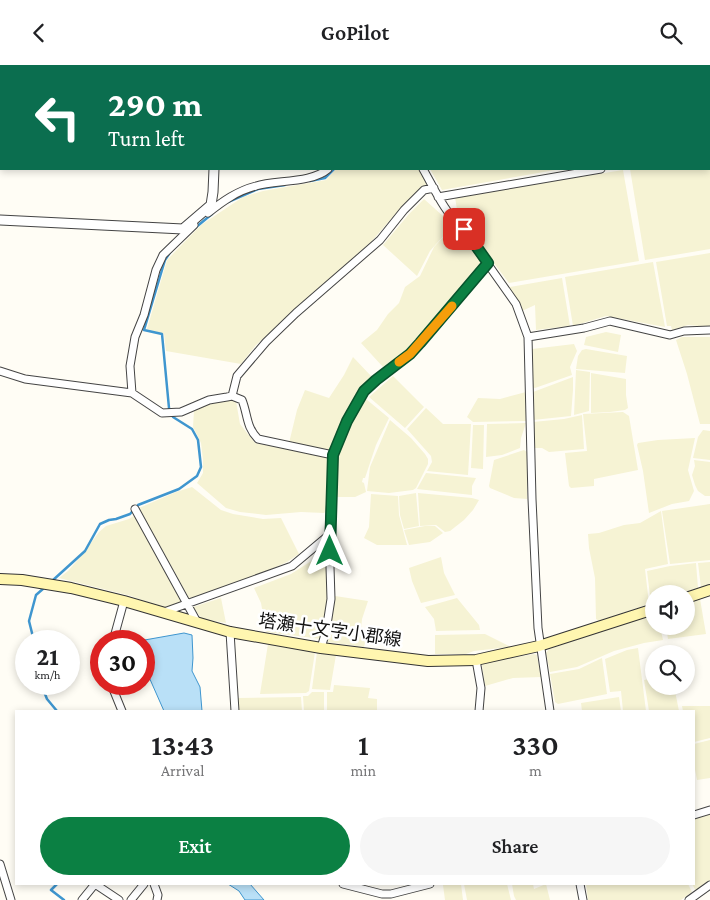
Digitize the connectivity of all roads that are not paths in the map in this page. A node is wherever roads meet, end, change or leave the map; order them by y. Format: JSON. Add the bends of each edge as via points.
{"nodes":[{"id":1,"x":214,"y":170,"type":"edge"},
{"id":2,"x":326,"y":170,"type":"edge"},
{"id":3,"x":424,"y":170,"type":"edge"},
{"id":4,"x":595,"y":170,"type":"edge"},
{"id":5,"x":434,"y":188,"type":"junction"},
{"id":6,"x":438,"y":197,"type":"junction"},
{"id":7,"x":199,"y":217,"type":"junction"},
{"id":8,"x":0,"y":220,"type":"edge"},
{"id":9,"x":488,"y":263,"type":"junction"},
{"id":10,"x":710,"y":330,"type":"edge"},
{"id":11,"x":528,"y":337,"type":"junction"},
{"id":12,"x":0,"y":371,"type":"edge"},
{"id":13,"x":132,"y":393,"type":"junction"},
{"id":14,"x":232,"y":396,"type":"junction"},
{"id":15,"x":333,"y":455,"type":"junction"},
{"id":16,"x":135,"y":509,"type":"dead end"},
{"id":17,"x":329,"y":535,"type":"junction"},
{"id":18,"x":0,"y":579,"type":"edge"},
{"id":19,"x":710,"y":590,"type":"edge"},
{"id":20,"x":695,"y":595,"type":"edge"},
{"id":21,"x":124,"y":601,"type":"junction"},
{"id":22,"x":187,"y":604,"type":"junction"},
{"id":23,"x":164,"y":612,"type":"junction"},
{"id":24,"x":645,"y":612,"type":"edge"},
{"id":25,"x":197,"y":622,"type":"junction"},
{"id":26,"x":116,"y":630,"type":"edge"},
{"id":27,"x":230,"y":632,"type":"junction"},
{"id":28,"x":539,"y":646,"type":"junction"},
{"id":29,"x":321,"y":648,"type":"junction"},
{"id":30,"x":476,"y":660,"type":"junction"},
{"id":31,"x":115,"y":695,"type":"edge"},
{"id":32,"x":122,"y":710,"type":"edge"},
{"id":33,"x":235,"y":710,"type":"edge"},
{"id":34,"x":479,"y":710,"type":"edge"},
{"id":35,"x":550,"y":710,"type":"edge"},
{"id":36,"x":710,"y":810,"type":"edge"},
{"id":37,"x":695,"y":815,"type":"edge"},
{"id":38,"x":0,"y":864,"type":"edge"},
{"id":39,"x":94,"y":885,"type":"edge"},
{"id":40,"x":96,"y":885,"type":"edge"},
{"id":41,"x":143,"y":885,"type":"edge"},
{"id":42,"x":154,"y":885,"type":"edge"},
{"id":43,"x":347,"y":885,"type":"edge"},
{"id":44,"x":426,"y":885,"type":"edge"},
{"id":45,"x":580,"y":885,"type":"edge"},
{"id":46,"x":710,"y":885,"type":"edge"},
{"id":47,"x":11,"y":900,"type":"edge"},
{"id":48,"x":82,"y":900,"type":"edge"},
{"id":49,"x":119,"y":900,"type":"edge"},
{"id":50,"x":131,"y":900,"type":"edge"},
{"id":51,"x":157,"y":900,"type":"edge"},
{"id":52,"x":583,"y":900,"type":"edge"},
{"id":53,"x":689,"y":900,"type":"edge"}],
"edges":[{"from":1,"to":7,"type":"street","via":[[210,205]]},
{"from":2,"to":7,"type":"street","via":[[316,176],[256,186],[230,196]]},
{"from":3,"to":5,"type":"street"},
{"from":4,"to":6,"type":"street"},
{"from":5,"to":6,"type":"street"},
{"from":5,"to":14,"type":"street","via":[[424,190],[380,240],[266,343],[237,376]]},
{"from":6,"to":9,"type":"street"},
{"from":7,"to":8,"type":"street","via":[[183,229]]},
{"from":7,"to":13,"type":"street","via":[[163,255],[156,270],[135,337],[130,366]]},
{"from":9,"to":11,"type":"street","via":[[516,303]]},
{"from":9,"to":15,"type":"street","via":[[410,354],[364,391]]},
{"from":10,"to":11,"type":"street","via":[[670,335],[610,321]]},
{"from":11,"to":28,"type":"street"},
{"from":12,"to":13,"type":"street","via":[[24,379]]},
{"from":13,"to":14,"type":"street","via":[[162,413],[181,411]]},
{"from":14,"to":15,"type":"street","via":[[242,400],[245,419],[258,439]]},
{"from":15,"to":17,"type":"street"},
{"from":16,"to":22,"type":"street"},
{"from":17,"to":22,"type":"street","via":[[292,566]]},
{"from":17,"to":29,"type":"street","via":[[331,599]]},
{"from":18,"to":21,"type":"main road","name":"塔瀬十文字小郡線","via":[[71,588]]},
{"from":19,"to":20,"type":"main road"},
{"from":21,"to":23,"type":"main road","name":"塔瀬十文字小郡線"},
{"from":21,"to":26,"type":"street"},
{"from":22,"to":23,"type":"street"},
{"from":22,"to":25,"type":"street"},
{"from":23,"to":25,"type":"main road","name":"塔瀬十文字小郡線"},
{"from":24,"to":28,"type":"main road","name":"塔瀬十文字小郡線"},
{"from":25,"to":27,"type":"main road","name":"塔瀬十文字小郡線"},
{"from":27,"to":29,"type":"main road","name":"塔瀬十文字小郡線"},
{"from":27,"to":33,"type":"street"},
{"from":28,"to":30,"type":"main road","name":"塔瀬十文字小郡線"},
{"from":28,"to":35,"type":"street"},
{"from":29,"to":30,"type":"main road","name":"塔瀬十文字小郡線","via":[[428,661]]},
{"from":30,"to":34,"type":"street","via":[[481,689]]},
{"from":31,"to":32,"type":"street"},
{"from":36,"to":37,"type":"street"},
{"from":38,"to":47,"type":"street"},
{"from":39,"to":48,"type":"street"},
{"from":40,"to":49,"type":"street"},
{"from":41,"to":50,"type":"street"},
{"from":42,"to":51,"type":"street"},
{"from":43,"to":44,"type":"street","via":[[391,894]]},
{"from":45,"to":52,"type":"street"},
{"from":46,"to":53,"type":"street"}]}
